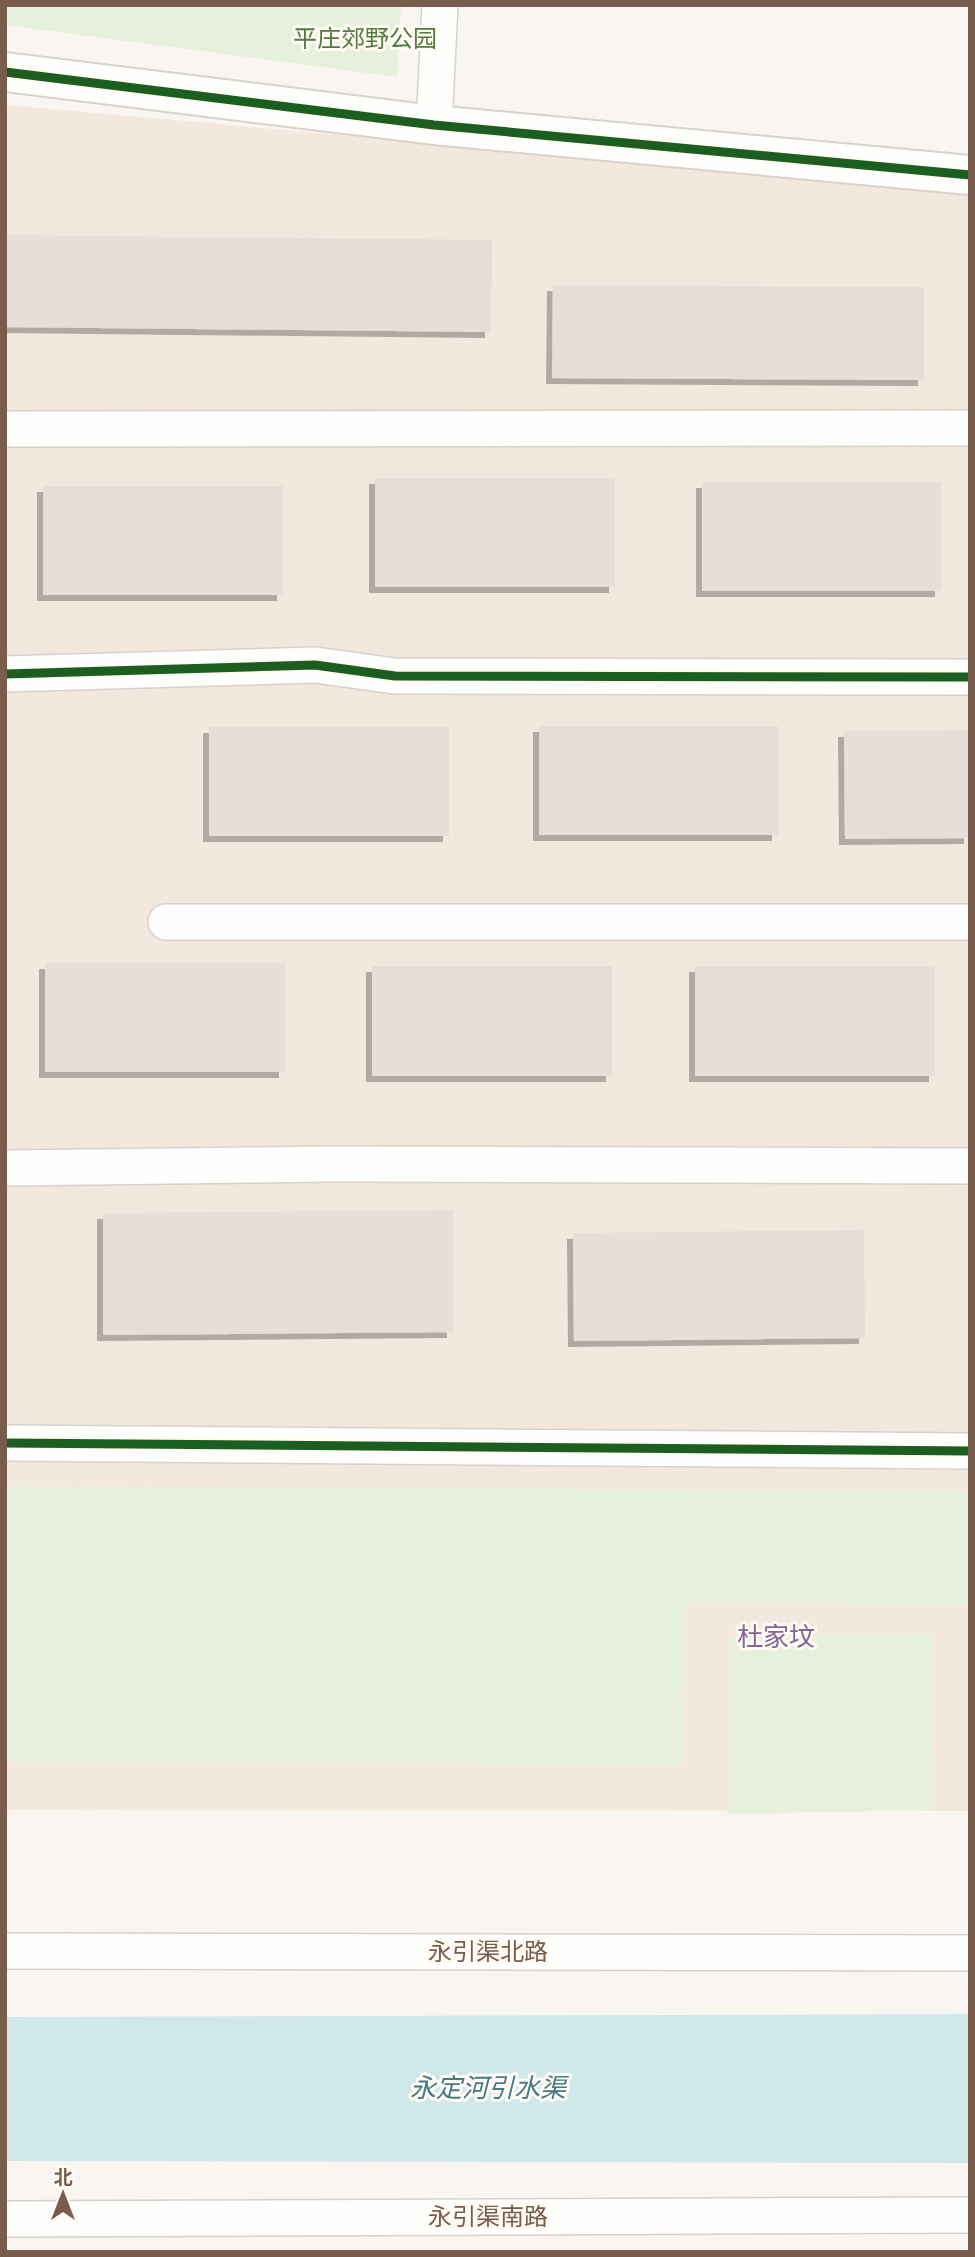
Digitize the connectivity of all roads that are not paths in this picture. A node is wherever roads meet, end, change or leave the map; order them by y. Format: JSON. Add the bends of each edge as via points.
{"nodes":[{"id":1,"x":440,"y":5,"type":"edge"},
{"id":2,"x":5,"y":72,"type":"edge"},
{"id":3,"x":434,"y":125,"type":"junction"},
{"id":4,"x":970,"y":175,"type":"edge"},
{"id":5,"x":970,"y":428,"type":"edge"},
{"id":6,"x":5,"y":429,"type":"edge"},
{"id":7,"x":5,"y":674,"type":"edge"},
{"id":8,"x":970,"y":677,"type":"edge"},
{"id":9,"x":166,"y":922,"type":"dead end"},
{"id":10,"x":970,"y":922,"type":"edge"},
{"id":11,"x":970,"y":1166,"type":"edge"},
{"id":12,"x":5,"y":1168,"type":"edge"},
{"id":13,"x":5,"y":1443,"type":"edge"},
{"id":14,"x":970,"y":1451,"type":"edge"},
{"id":15,"x":5,"y":1951,"type":"edge"},
{"id":16,"x":970,"y":1953,"type":"edge"},
{"id":17,"x":970,"y":2215,"type":"edge"},
{"id":18,"x":5,"y":2219,"type":"edge"}],
"edges":[{"from":1,"to":3,"type":"street"},
{"from":2,"to":3,"type":"street"},
{"from":3,"to":4,"type":"street"},
{"from":5,"to":6,"type":"street"},
{"from":7,"to":8,"type":"street","via":[[315,665],[395,676]]},
{"from":9,"to":10,"type":"street"},
{"from":11,"to":12,"type":"street"},
{"from":13,"to":14,"type":"street"},
{"from":15,"to":16,"type":"street","name":"永引渠北路"},
{"from":17,"to":18,"type":"street","name":"永引渠南路"}]}
